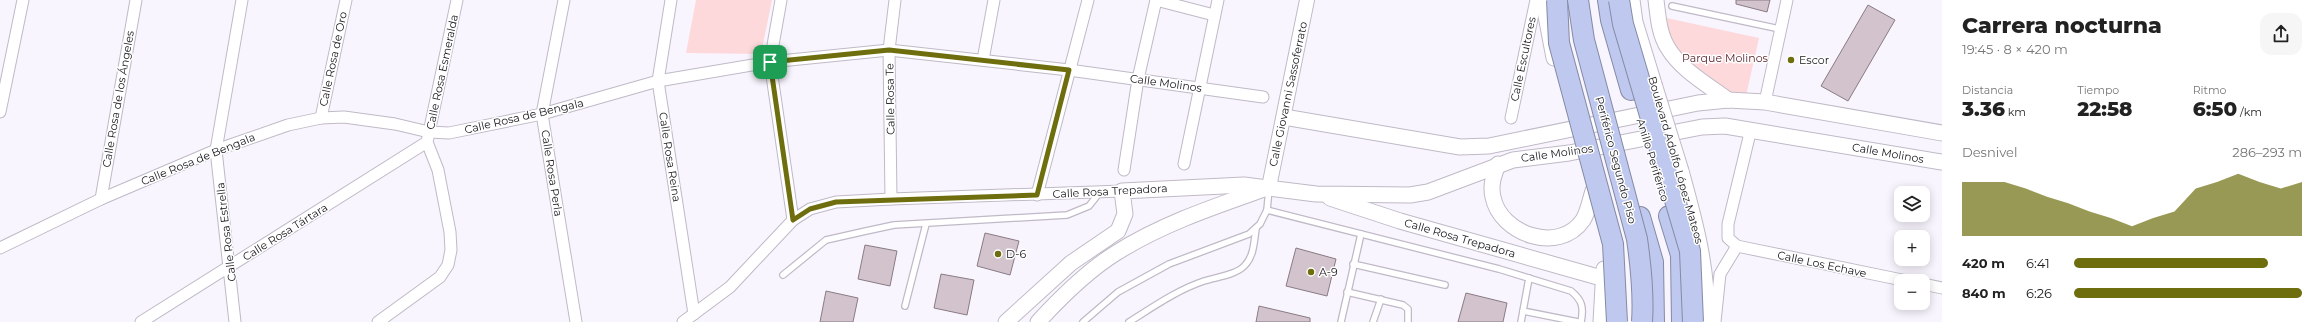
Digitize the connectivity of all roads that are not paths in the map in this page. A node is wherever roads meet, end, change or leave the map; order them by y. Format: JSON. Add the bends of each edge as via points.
{"nodes":[{"id":1,"x":22,"y":0,"type":"edge"},
{"id":2,"x":136,"y":0,"type":"edge"},
{"id":3,"x":242,"y":0,"type":"edge"},
{"id":4,"x":346,"y":0,"type":"edge"},
{"id":5,"x":457,"y":0,"type":"edge"},
{"id":6,"x":564,"y":0,"type":"edge"},
{"id":7,"x":671,"y":0,"type":"edge"},
{"id":8,"x":781,"y":0,"type":"edge"},
{"id":9,"x":895,"y":0,"type":"edge"},
{"id":10,"x":994,"y":0,"type":"edge"},
{"id":11,"x":1088,"y":0,"type":"edge"},
{"id":12,"x":1156,"y":0,"type":"edge"},
{"id":13,"x":1218,"y":0,"type":"edge"},
{"id":14,"x":1307,"y":0,"type":"edge"},
{"id":15,"x":1536,"y":0,"type":"edge"},
{"id":16,"x":1543,"y":0,"type":"edge"},
{"id":17,"x":1557,"y":0,"type":"edge"},
{"id":18,"x":1578,"y":0,"type":"edge"},
{"id":19,"x":1586,"y":0,"type":"edge"},
{"id":20,"x":1608,"y":0,"type":"edge"},
{"id":21,"x":1619,"y":0,"type":"edge"},
{"id":22,"x":1632,"y":0,"type":"edge"},
{"id":23,"x":1656,"y":0,"type":"edge"},
{"id":24,"x":1787,"y":0,"type":"edge"},
{"id":25,"x":1672,"y":6,"type":"dead end"},
{"id":26,"x":1214,"y":15,"type":"junction"},
{"id":27,"x":1780,"y":29,"type":"junction"},
{"id":28,"x":889,"y":50,"type":"junction"},
{"id":29,"x":983,"y":60,"type":"junction"},
{"id":30,"x":770,"y":62,"type":"junction"},
{"id":31,"x":1069,"y":70,"type":"junction"},
{"id":32,"x":1138,"y":79,"type":"junction"},
{"id":33,"x":658,"y":81,"type":"junction"},
{"id":34,"x":1199,"y":88,"type":"junction"},
{"id":35,"x":1,"y":96,"type":"edge"},
{"id":36,"x":1263,"y":97,"type":"dead end"},
{"id":37,"x":1728,"y":100,"type":"junction"},
{"id":38,"x":1765,"y":102,"type":"junction"},
{"id":39,"x":0,"y":112,"type":"edge"},
{"id":40,"x":542,"y":114,"type":"junction"},
{"id":41,"x":1284,"y":117,"type":"junction"},
{"id":42,"x":321,"y":118,"type":"junction"},
{"id":43,"x":1511,"y":118,"type":"dead end"},
{"id":44,"x":1752,"y":129,"type":"junction"},
{"id":45,"x":1942,"y":133,"type":"edge"},
{"id":46,"x":428,"y":137,"type":"junction"},
{"id":47,"x":216,"y":150,"type":"junction"},
{"id":48,"x":1942,"y":162,"type":"edge"},
{"id":49,"x":1184,"y":164,"type":"dead end"},
{"id":50,"x":1498,"y":164,"type":"junction"},
{"id":51,"x":1124,"y":170,"type":"dead end"},
{"id":52,"x":1592,"y":186,"type":"junction"},
{"id":53,"x":1269,"y":187,"type":"junction"},
{"id":54,"x":1122,"y":191,"type":"junction"},
{"id":55,"x":1100,"y":192,"type":"junction"},
{"id":56,"x":1316,"y":194,"type":"junction"},
{"id":57,"x":1037,"y":195,"type":"junction"},
{"id":58,"x":101,"y":199,"type":"junction"},
{"id":59,"x":891,"y":199,"type":"junction"},
{"id":60,"x":1267,"y":210,"type":"junction"},
{"id":61,"x":793,"y":220,"type":"junction"},
{"id":62,"x":926,"y":224,"type":"junction"},
{"id":63,"x":1256,"y":229,"type":"junction"},
{"id":64,"x":1362,"y":234,"type":"junction"},
{"id":65,"x":1737,"y":246,"type":"junction"},
{"id":66,"x":0,"y":248,"type":"edge"},
{"id":67,"x":1353,"y":264,"type":"junction"},
{"id":68,"x":230,"y":267,"type":"junction"},
{"id":69,"x":783,"y":275,"type":"dead end"},
{"id":70,"x":1529,"y":278,"type":"junction"},
{"id":71,"x":1894,"y":278,"type":"edge"},
{"id":72,"x":1605,"y":279,"type":"junction"},
{"id":73,"x":1444,"y":285,"type":"dead end"},
{"id":74,"x":1930,"y":285,"type":"edge"},
{"id":75,"x":1942,"y":288,"type":"edge"},
{"id":76,"x":1347,"y":292,"type":"junction"},
{"id":77,"x":1381,"y":299,"type":"junction"},
{"id":78,"x":905,"y":306,"type":"dead end"},
{"id":79,"x":1523,"y":312,"type":"junction"},
{"id":80,"x":694,"y":314,"type":"junction"},
{"id":81,"x":141,"y":322,"type":"edge"},
{"id":82,"x":235,"y":322,"type":"edge"},
{"id":83,"x":378,"y":322,"type":"edge"},
{"id":84,"x":576,"y":322,"type":"edge"},
{"id":85,"x":683,"y":322,"type":"edge"},
{"id":86,"x":1006,"y":322,"type":"edge"},
{"id":87,"x":1038,"y":322,"type":"edge"},
{"id":88,"x":1083,"y":322,"type":"edge"},
{"id":89,"x":1129,"y":322,"type":"edge"},
{"id":90,"x":1341,"y":322,"type":"edge"},
{"id":91,"x":1373,"y":322,"type":"edge"},
{"id":92,"x":1408,"y":322,"type":"edge"},
{"id":93,"x":1521,"y":322,"type":"edge"},
{"id":94,"x":1578,"y":322,"type":"edge"},
{"id":95,"x":1581,"y":322,"type":"edge"},
{"id":96,"x":1601,"y":322,"type":"edge"},
{"id":97,"x":1617,"y":322,"type":"edge"},
{"id":98,"x":1642,"y":322,"type":"edge"},
{"id":99,"x":1654,"y":322,"type":"edge"},
{"id":100,"x":1682,"y":322,"type":"edge"},
{"id":101,"x":1693,"y":322,"type":"edge"},
{"id":102,"x":1707,"y":322,"type":"edge"},
{"id":103,"x":1715,"y":322,"type":"edge"}],
"edges":[{"from":1,"to":35,"type":"street"},
{"from":2,"to":58,"type":"street","name":"Calle Rosa de los Ángeles"},
{"from":3,"to":47,"type":"street","name":"Calle Rosa Estrella"},
{"from":4,"to":42,"type":"street","name":"Calle Rosa de Oro"},
{"from":5,"to":46,"type":"street","name":"Calle Rosa Esmeralda"},
{"from":6,"to":40,"type":"street","name":"Calle Rosa Perla"},
{"from":7,"to":33,"type":"street","name":"Calle Rosa Reina"},
{"from":8,"to":30,"type":"street"},
{"from":9,"to":28,"type":"street","name":"Calle Rosa Te"},
{"from":10,"to":29,"type":"street"},
{"from":11,"to":31,"type":"street"},
{"from":12,"to":26,"type":"street"},
{"from":12,"to":32,"type":"street"},
{"from":13,"to":26,"type":"street"},
{"from":14,"to":41,"type":"street","name":"Calle Giovanni Sassoferrato"},
{"from":15,"to":43,"type":"street","name":"Calle Escultores"},
{"from":16,"to":52,"type":"main road","via":[[1549,42]]},
{"from":17,"to":97,"type":"highway","bridge":true,"via":[[1559,43],[1613,244]]},
{"from":18,"to":98,"type":"highway","name":"Periférico Segundo Piso","bridge":true,"via":[[1584,40],[1637,238],[1642,268]]},
{"from":19,"to":99,"type":"highway","via":[[1590,39],[1605,98],[1653,262]]},
{"from":20,"to":100,"type":"highway","name":"Anillo Periférico","via":[[1611,20],[1681,255]]},
{"from":21,"to":101,"type":"highway","bridge":true,"via":[[1623,24],[1690,251]]},
{"from":22,"to":102,"type":"main road","name":"Boulevard Adolfo López Mateos","bridge":true,"via":[[1635,22],[1702,251]]},
{"from":23,"to":37,"type":"main road","via":[[1660,28],[1667,47],[1680,63]]},
{"from":24,"to":27,"type":"street"},
{"from":25,"to":27,"type":"lane"},
{"from":26,"to":34,"type":"street"},
{"from":27,"to":38,"type":"street"},
{"from":28,"to":29,"type":"street","name":"Calle Rosa de Bengala"},
{"from":28,"to":30,"type":"street","name":"Calle Rosa de Bengala"},
{"from":28,"to":59,"type":"street","name":"Calle Rosa Te"},
{"from":29,"to":31,"type":"street","name":"Calle Rosa de Bengala"},
{"from":30,"to":33,"type":"street","name":"Calle Rosa de Bengala"},
{"from":30,"to":61,"type":"street"},
{"from":31,"to":32,"type":"street","name":"Calle Molinos"},
{"from":31,"to":57,"type":"street"},
{"from":32,"to":34,"type":"street","name":"Calle Molinos"},
{"from":32,"to":51,"type":"street"},
{"from":33,"to":40,"type":"street","name":"Calle Rosa de Bengala"},
{"from":33,"to":80,"type":"street","name":"Calle Rosa Reina"},
{"from":34,"to":36,"type":"street","name":"Calle Molinos"},
{"from":34,"to":49,"type":"street"},
{"from":35,"to":39,"type":"street"},
{"from":37,"to":38,"type":"main road","name":"Calle Molinos"},
{"from":37,"to":41,"type":"main road","name":"Calle Molinos","via":[[1698,103],[1488,146],[1460,148]]},
{"from":38,"to":45,"type":"main road","name":"Calle Molinos"},
{"from":40,"to":46,"type":"street","name":"Calle Rosa de Bengala"},
{"from":40,"to":84,"type":"street","name":"Calle Rosa Perla"},
{"from":41,"to":53,"type":"street","name":"Calle Giovanni Sassoferrato"},
{"from":42,"to":46,"type":"street","name":"Calle Rosa de Bengala","via":[[344,117],[395,124]]},
{"from":42,"to":47,"type":"street","name":"Calle Rosa de Bengala","via":[[288,125]]},
{"from":44,"to":48,"type":"main road","name":"Calle Molinos"},
{"from":44,"to":50,"type":"main road","name":"Calle Molinos","via":[[1702,127]]},
{"from":44,"to":65,"type":"street","via":[[1728,224],[1728,238]]},
{"from":46,"to":68,"type":"street","name":"Calle Rosa Tártara"},
{"from":46,"to":83,"type":"street","name":"Calle Rosa Esmeralda","via":[[438,170],[450,232],[451,250],[448,265],[440,277]]},
{"from":47,"to":58,"type":"street","name":"Calle Rosa de Bengala"},
{"from":47,"to":68,"type":"street","name":"Calle Rosa Estrella"},
{"from":50,"to":52,"type":"main road","via":[[1492,183],[1493,197],[1499,213],[1513,228],[1532,237],[1554,236],[1573,231],[1583,220]]},
{"from":50,"to":56,"type":"main road","name":"Calle Molinos","via":[[1428,192],[1410,195]]},
{"from":52,"to":72,"type":"main road","via":[[1603,235]]},
{"from":53,"to":54,"type":"main road","name":"Calle Rosa Trepadora","via":[[1225,185]]},
{"from":53,"to":56,"type":"main road","name":"Calle Molinos"},
{"from":53,"to":60,"type":"lane"},
{"from":53,"to":87,"type":"main road","via":[[1206,209],[1143,237],[1108,259],[1060,298]]},
{"from":54,"to":55,"type":"street","name":"Calle Rosa Trepadora"},
{"from":54,"to":86,"type":"main road","via":[[1125,214],[1118,231],[1071,263]]},
{"from":55,"to":57,"type":"street","name":"Calle Rosa Trepadora"},
{"from":55,"to":62,"type":"lane","via":[[1089,206],[1067,214]]},
{"from":56,"to":72,"type":"main road","name":"Calle Rosa Trepadora","via":[[1400,221]]},
{"from":57,"to":59,"type":"street","name":"Calle Rosa Trepadora"},
{"from":58,"to":66,"type":"street","name":"Calle Rosa de Bengala"},
{"from":59,"to":61,"type":"street","name":"Calle Rosa Trepadora","via":[[836,202],[810,209]]},
{"from":60,"to":63,"type":"lane"},
{"from":60,"to":64,"type":"lane"},
{"from":61,"to":80,"type":"street","name":"Calle Rosa Trepadora","via":[[730,287]]},
{"from":62,"to":69,"type":"lane","via":[[894,225],[826,240]]},
{"from":62,"to":78,"type":"lane"},
{"from":63,"to":88,"type":"lane","via":[[1243,237],[1169,264],[1118,292]]},
{"from":63,"to":89,"type":"lane","via":[[1252,254],[1246,266],[1176,293]]},
{"from":64,"to":67,"type":"lane"},
{"from":64,"to":70,"type":"lane"},
{"from":65,"to":71,"type":"street","name":"Calle Los Echave"},
{"from":65,"to":103,"type":"street","via":[[1720,274]]},
{"from":67,"to":73,"type":"lane"},
{"from":67,"to":76,"type":"lane"},
{"from":68,"to":81,"type":"street","name":"Calle Rosa Tártara"},
{"from":68,"to":82,"type":"street","name":"Calle Rosa Estrella"},
{"from":70,"to":79,"type":"lane"},
{"from":70,"to":95,"type":"lane","via":[[1571,291],[1580,299],[1583,311]]},
{"from":72,"to":96,"type":"main road"},
{"from":74,"to":75,"type":"street"},
{"from":76,"to":77,"type":"lane"},
{"from":76,"to":90,"type":"lane"},
{"from":77,"to":91,"type":"lane"},
{"from":77,"to":92,"type":"lane","via":[[1403,305],[1408,309]]},
{"from":79,"to":93,"type":"lane"},
{"from":79,"to":94,"type":"lane"},
{"from":80,"to":85,"type":"street","name":"Calle Rosa Trepadora"}]}
